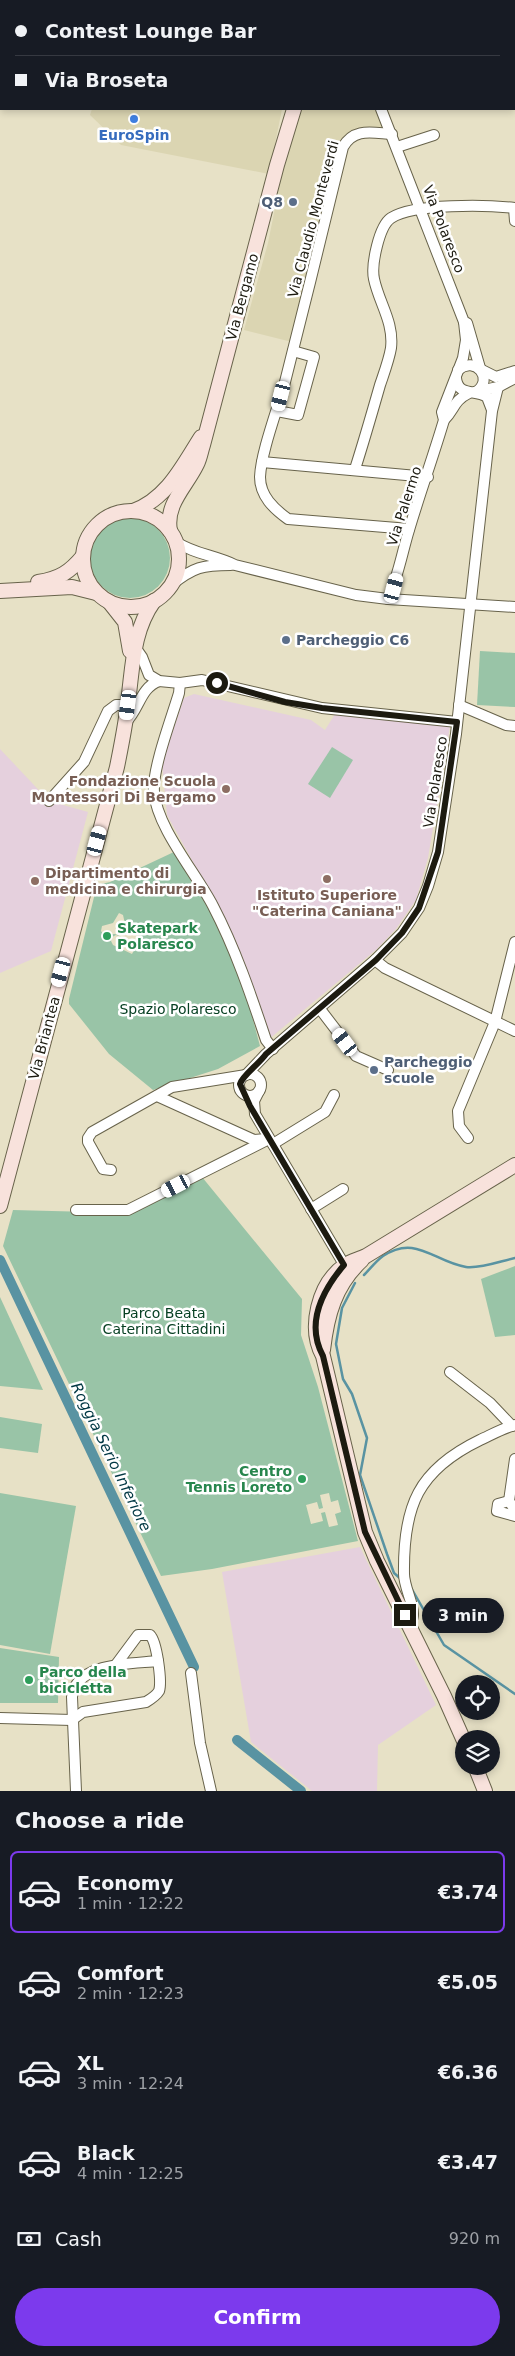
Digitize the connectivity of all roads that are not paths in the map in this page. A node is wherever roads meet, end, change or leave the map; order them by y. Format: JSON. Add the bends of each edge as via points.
{"nodes":[{"id":1,"x":286,"y":110,"type":"edge"},
{"id":2,"x":294,"y":110,"type":"edge"},
{"id":3,"x":381,"y":110,"type":"edge"},
{"id":4,"x":392,"y":134,"type":"junction"},
{"id":5,"x":434,"y":135,"type":"dead end"},
{"id":6,"x":397,"y":147,"type":"junction"},
{"id":7,"x":277,"y":165,"type":"junction"},
{"id":8,"x":515,"y":208,"type":"edge"},
{"id":9,"x":422,"y":210,"type":"junction"},
{"id":10,"x":515,"y":221,"type":"edge"},
{"id":11,"x":464,"y":322,"type":"junction"},
{"id":12,"x":292,"y":351,"type":"junction"},
{"id":13,"x":481,"y":369,"type":"junction"},
{"id":14,"x":515,"y":371,"type":"edge"},
{"id":15,"x":457,"y":374,"type":"junction"},
{"id":16,"x":515,"y":378,"type":"edge"},
{"id":17,"x":498,"y":387,"type":"junction"},
{"id":18,"x":472,"y":392,"type":"junction"},
{"id":19,"x":277,"y":411,"type":"junction"},
{"id":20,"x":492,"y":411,"type":"junction"},
{"id":21,"x":444,"y":420,"type":"junction"},
{"id":22,"x":207,"y":428,"type":"junction"},
{"id":23,"x":262,"y":462,"type":"junction"},
{"id":24,"x":355,"y":469,"type":"junction"},
{"id":25,"x":428,"y":477,"type":"junction"},
{"id":26,"x":133,"y":511,"type":"junction"},
{"id":27,"x":409,"y":529,"type":"junction"},
{"id":28,"x":173,"y":536,"type":"junction"},
{"id":29,"x":83,"y":556,"type":"junction"},
{"id":30,"x":235,"y":565,"type":"junction"},
{"id":31,"x":171,"y":585,"type":"junction"},
{"id":32,"x":0,"y":586,"type":"edge"},
{"id":33,"x":0,"y":591,"type":"edge"},
{"id":34,"x":96,"y":592,"type":"junction"},
{"id":35,"x":388,"y":600,"type":"junction"},
{"id":36,"x":154,"y":601,"type":"junction"},
{"id":37,"x":110,"y":602,"type":"junction"},
{"id":38,"x":469,"y":603,"type":"junction"},
{"id":39,"x":515,"y":607,"type":"edge"},
{"id":40,"x":135,"y":647,"type":"junction"},
{"id":41,"x":132,"y":664,"type":"junction"},
{"id":42,"x":160,"y":681,"type":"junction"},
{"id":43,"x":180,"y":683,"type":"junction"},
{"id":44,"x":128,"y":705,"type":"junction"},
{"id":45,"x":459,"y":705,"type":"junction"},
{"id":46,"x":126,"y":722,"type":"junction"},
{"id":47,"x":457,"y":722,"type":"junction"},
{"id":48,"x":515,"y":726,"type":"edge"},
{"id":49,"x":49,"y":801,"type":"dead end"},
{"id":50,"x":515,"y":942,"type":"edge"},
{"id":51,"x":376,"y":960,"type":"junction"},
{"id":52,"x":320,"y":1009,"type":"junction"},
{"id":53,"x":495,"y":1022,"type":"junction"},
{"id":54,"x":515,"y":1031,"type":"edge"},
{"id":55,"x":273,"y":1048,"type":"junction"},
{"id":56,"x":263,"y":1058,"type":"junction"},
{"id":57,"x":388,"y":1070,"type":"dead end"},
{"id":58,"x":246,"y":1075,"type":"junction"},
{"id":59,"x":226,"y":1077,"type":"junction"},
{"id":60,"x":260,"y":1087,"type":"junction"},
{"id":61,"x":241,"y":1089,"type":"junction"},
{"id":62,"x":334,"y":1095,"type":"dead end"},
{"id":63,"x":156,"y":1096,"type":"junction"},
{"id":64,"x":255,"y":1114,"type":"junction"},
{"id":65,"x":468,"y":1138,"type":"dead end"},
{"id":66,"x":271,"y":1142,"type":"junction"},
{"id":67,"x":515,"y":1165,"type":"edge"},
{"id":68,"x":111,"y":1170,"type":"dead end"},
{"id":69,"x":343,"y":1189,"type":"dead end"},
{"id":70,"x":0,"y":1206,"type":"edge"},
{"id":71,"x":311,"y":1209,"type":"junction"},
{"id":72,"x":76,"y":1210,"type":"dead end"},
{"id":73,"x":348,"y":1269,"type":"junction"},
{"id":74,"x":323,"y":1356,"type":"junction"},
{"id":75,"x":450,"y":1372,"type":"dead end"},
{"id":76,"x":514,"y":1425,"type":"edge"},
{"id":77,"x":515,"y":1459,"type":"edge"},
{"id":78,"x":512,"y":1506,"type":"edge"},
{"id":79,"x":515,"y":1516,"type":"edge"},
{"id":80,"x":410,"y":1626,"type":"junction"},
{"id":81,"x":158,"y":1661,"type":"junction"},
{"id":82,"x":115,"y":1666,"type":"junction"},
{"id":83,"x":191,"y":1673,"type":"dead end"},
{"id":84,"x":0,"y":1718,"type":"edge"},
{"id":85,"x":72,"y":1720,"type":"junction"},
{"id":86,"x":459,"y":1730,"type":"edge"},
{"id":87,"x":478,"y":1775,"type":"edge"},
{"id":88,"x":76,"y":1791,"type":"edge"},
{"id":89,"x":211,"y":1791,"type":"edge"},
{"id":90,"x":484,"y":1791,"type":"edge"}],
"edges":[{"from":1,"to":7,"type":"main road","name":"Via Bergamo"},
{"from":2,"to":7,"type":"main road","name":"Via Bergamo"},
{"from":3,"to":4,"type":"street","name":"Via Polaresco"},
{"from":4,"to":6,"type":"street","name":"Via Polaresco"},
{"from":4,"to":12,"type":"street","name":"Via Claudio Monteverdi","via":[[354,134],[348,138]]},
{"from":5,"to":6,"type":"street"},
{"from":6,"to":9,"type":"street","name":"Via Polaresco"},
{"from":7,"to":22,"type":"main road","name":"Via Bergamo"},
{"from":8,"to":9,"type":"street","via":[[501,205]]},
{"from":8,"to":10,"type":"street"},
{"from":9,"to":11,"type":"street","name":"Via Polaresco"},
{"from":9,"to":24,"type":"street","via":[[389,219],[376,249],[374,278],[391,327],[391,349]]},
{"from":11,"to":13,"type":"street","name":"Via Polaresco","via":[[470,331]]},
{"from":11,"to":15,"type":"street","name":"Via Polaresco","via":[[465,349]]},
{"from":12,"to":19,"type":"street","name":"Via Claudio Monteverdi"},
{"from":12,"to":19,"type":"street","via":[[314,357],[298,415]]},
{"from":13,"to":14,"type":"street","via":[[496,377]]},
{"from":13,"to":15,"type":"street","via":[[468,364]]},
{"from":13,"to":18,"type":"street","via":[[483,384]]},
{"from":15,"to":18,"type":"street","via":[[460,389]]},
{"from":15,"to":21,"type":"street","name":"Via Palermo","via":[[442,412]]},
{"from":16,"to":17,"type":"street"},
{"from":17,"to":18,"type":"street"},
{"from":17,"to":20,"type":"street","name":"Via Polaresco"},
{"from":18,"to":20,"type":"street","via":[[487,397]]},
{"from":18,"to":21,"type":"street","name":"Via Palermo","via":[[457,400]]},
{"from":19,"to":23,"type":"street","name":"Via Claudio Monteverdi"},
{"from":20,"to":38,"type":"street","name":"Via Polaresco"},
{"from":21,"to":25,"type":"street","name":"Via Palermo"},
{"from":22,"to":26,"type":"main road","name":"Via Bergamo","via":[[163,492],[148,506]]},
{"from":22,"to":28,"type":"main road","name":"Via Bergamo","via":[[198,464],[171,508],[169,520]]},
{"from":23,"to":24,"type":"street"},
{"from":23,"to":27,"type":"street","name":"Via Claudio Monteverdi","via":[[260,479],[266,498],[288,519]]},
{"from":24,"to":25,"type":"street"},
{"from":25,"to":27,"type":"street","name":"Via Palermo"},
{"from":26,"to":28,"type":"main road","via":[[156,518]]},
{"from":26,"to":29,"type":"main road","via":[[111,515],[96,526],[87,540]]},
{"from":27,"to":35,"type":"street","name":"Via Palermo"},
{"from":28,"to":30,"type":"street","via":[[192,551]]},
{"from":28,"to":31,"type":"main road","via":[[179,562]]},
{"from":29,"to":32,"type":"main road","via":[[70,571],[53,580]]},
{"from":29,"to":34,"type":"main road","via":[[87,578]]},
{"from":30,"to":31,"type":"street","via":[[194,568]]},
{"from":30,"to":35,"type":"street"},
{"from":31,"to":36,"type":"main road"},
{"from":33,"to":34,"type":"main road","via":[[72,587]]},
{"from":34,"to":37,"type":"main road"},
{"from":35,"to":38,"type":"street"},
{"from":36,"to":37,"type":"main road","via":[[134,607]]},
{"from":36,"to":40,"type":"main road","via":[[143,618]]},
{"from":37,"to":41,"type":"main road","via":[[127,629]]},
{"from":38,"to":39,"type":"street"},
{"from":38,"to":45,"type":"street","name":"Via Polaresco"},
{"from":40,"to":41,"type":"main road"},
{"from":40,"to":42,"type":"street","via":[[150,675]]},
{"from":41,"to":44,"type":"main road","name":"Via Briantea"},
{"from":42,"to":43,"type":"street"},
{"from":42,"to":46,"type":"street","via":[[145,690],[135,712]]},
{"from":43,"to":47,"type":"street","via":[[202,680],[285,702]]},
{"from":43,"to":55,"type":"street","via":[[153,777],[156,804],[163,822],[213,906],[245,980],[266,1040]]},
{"from":44,"to":46,"type":"main road","name":"Via Briantea"},
{"from":44,"to":49,"type":"street","via":[[116,705],[108,711],[84,762]]},
{"from":45,"to":47,"type":"street","name":"Via Polaresco"},
{"from":45,"to":48,"type":"street"},
{"from":46,"to":70,"type":"main road","name":"Via Briantea","via":[[117,767]]},
{"from":47,"to":51,"type":"street","name":"Via Polaresco","via":[[438,852],[428,886],[419,908],[402,933]]},
{"from":50,"to":53,"type":"street"},
{"from":51,"to":52,"type":"street","name":"Via Polaresco"},
{"from":51,"to":53,"type":"street","via":[[385,968]]},
{"from":52,"to":55,"type":"street","name":"Via Polaresco"},
{"from":52,"to":57,"type":"street","via":[[356,1056]]},
{"from":53,"to":54,"type":"street"},
{"from":53,"to":65,"type":"street","via":[[458,1111],[459,1126]]},
{"from":55,"to":56,"type":"street","name":"Via Polaresco"},
{"from":56,"to":58,"type":"street","name":"Via Polaresco"},
{"from":56,"to":60,"type":"street","via":[[259,1070]]},
{"from":58,"to":59,"type":"street"},
{"from":58,"to":60,"type":"street","via":[[255,1075]]},
{"from":58,"to":61,"type":"street","name":"Via Polaresco","via":[[240,1082]]},
{"from":59,"to":61,"type":"street"},
{"from":59,"to":63,"type":"street","via":[[172,1087]]},
{"from":60,"to":61,"type":"street","via":[[252,1095]]},
{"from":60,"to":64,"type":"street","via":[[254,1101]]},
{"from":61,"to":64,"type":"street"},
{"from":62,"to":66,"type":"street","via":[[325,1112]]},
{"from":63,"to":66,"type":"street","via":[[254,1140]]},
{"from":63,"to":68,"type":"street","via":[[90,1135],[88,1142],[103,1169]]},
{"from":64,"to":66,"type":"street"},
{"from":66,"to":71,"type":"street"},
{"from":66,"to":72,"type":"street","via":[[128,1210]]},
{"from":67,"to":73,"type":"main road"},
{"from":69,"to":71,"type":"street"},
{"from":71,"to":73,"type":"street"},
{"from":73,"to":74,"type":"main road","via":[[332,1303]]},
{"from":73,"to":74,"type":"main road","via":[[331,1280],[318,1304],[316,1329],[318,1347]]},
{"from":74,"to":80,"type":"main road","via":[[365,1532]]},
{"from":75,"to":76,"type":"street"},
{"from":76,"to":80,"type":"street","via":[[454,1453],[425,1480],[417,1494],[407,1522],[404,1572],[405,1587],[414,1614]]},
{"from":77,"to":78,"type":"street"},
{"from":78,"to":79,"type":"street","via":[[498,1504],[497,1512]]},
{"from":80,"to":86,"type":"main road"},
{"from":81,"to":82,"type":"street"},
{"from":81,"to":82,"type":"street","via":[[153,1638],[141,1634]]},
{"from":81,"to":85,"type":"street","via":[[160,1684],[150,1700],[83,1712]]},
{"from":82,"to":85,"type":"street","via":[[80,1678],[73,1689]]},
{"from":83,"to":89,"type":"street","via":[[200,1743]]},
{"from":84,"to":85,"type":"street"},
{"from":85,"to":88,"type":"street"},
{"from":87,"to":90,"type":"main road"}]}
